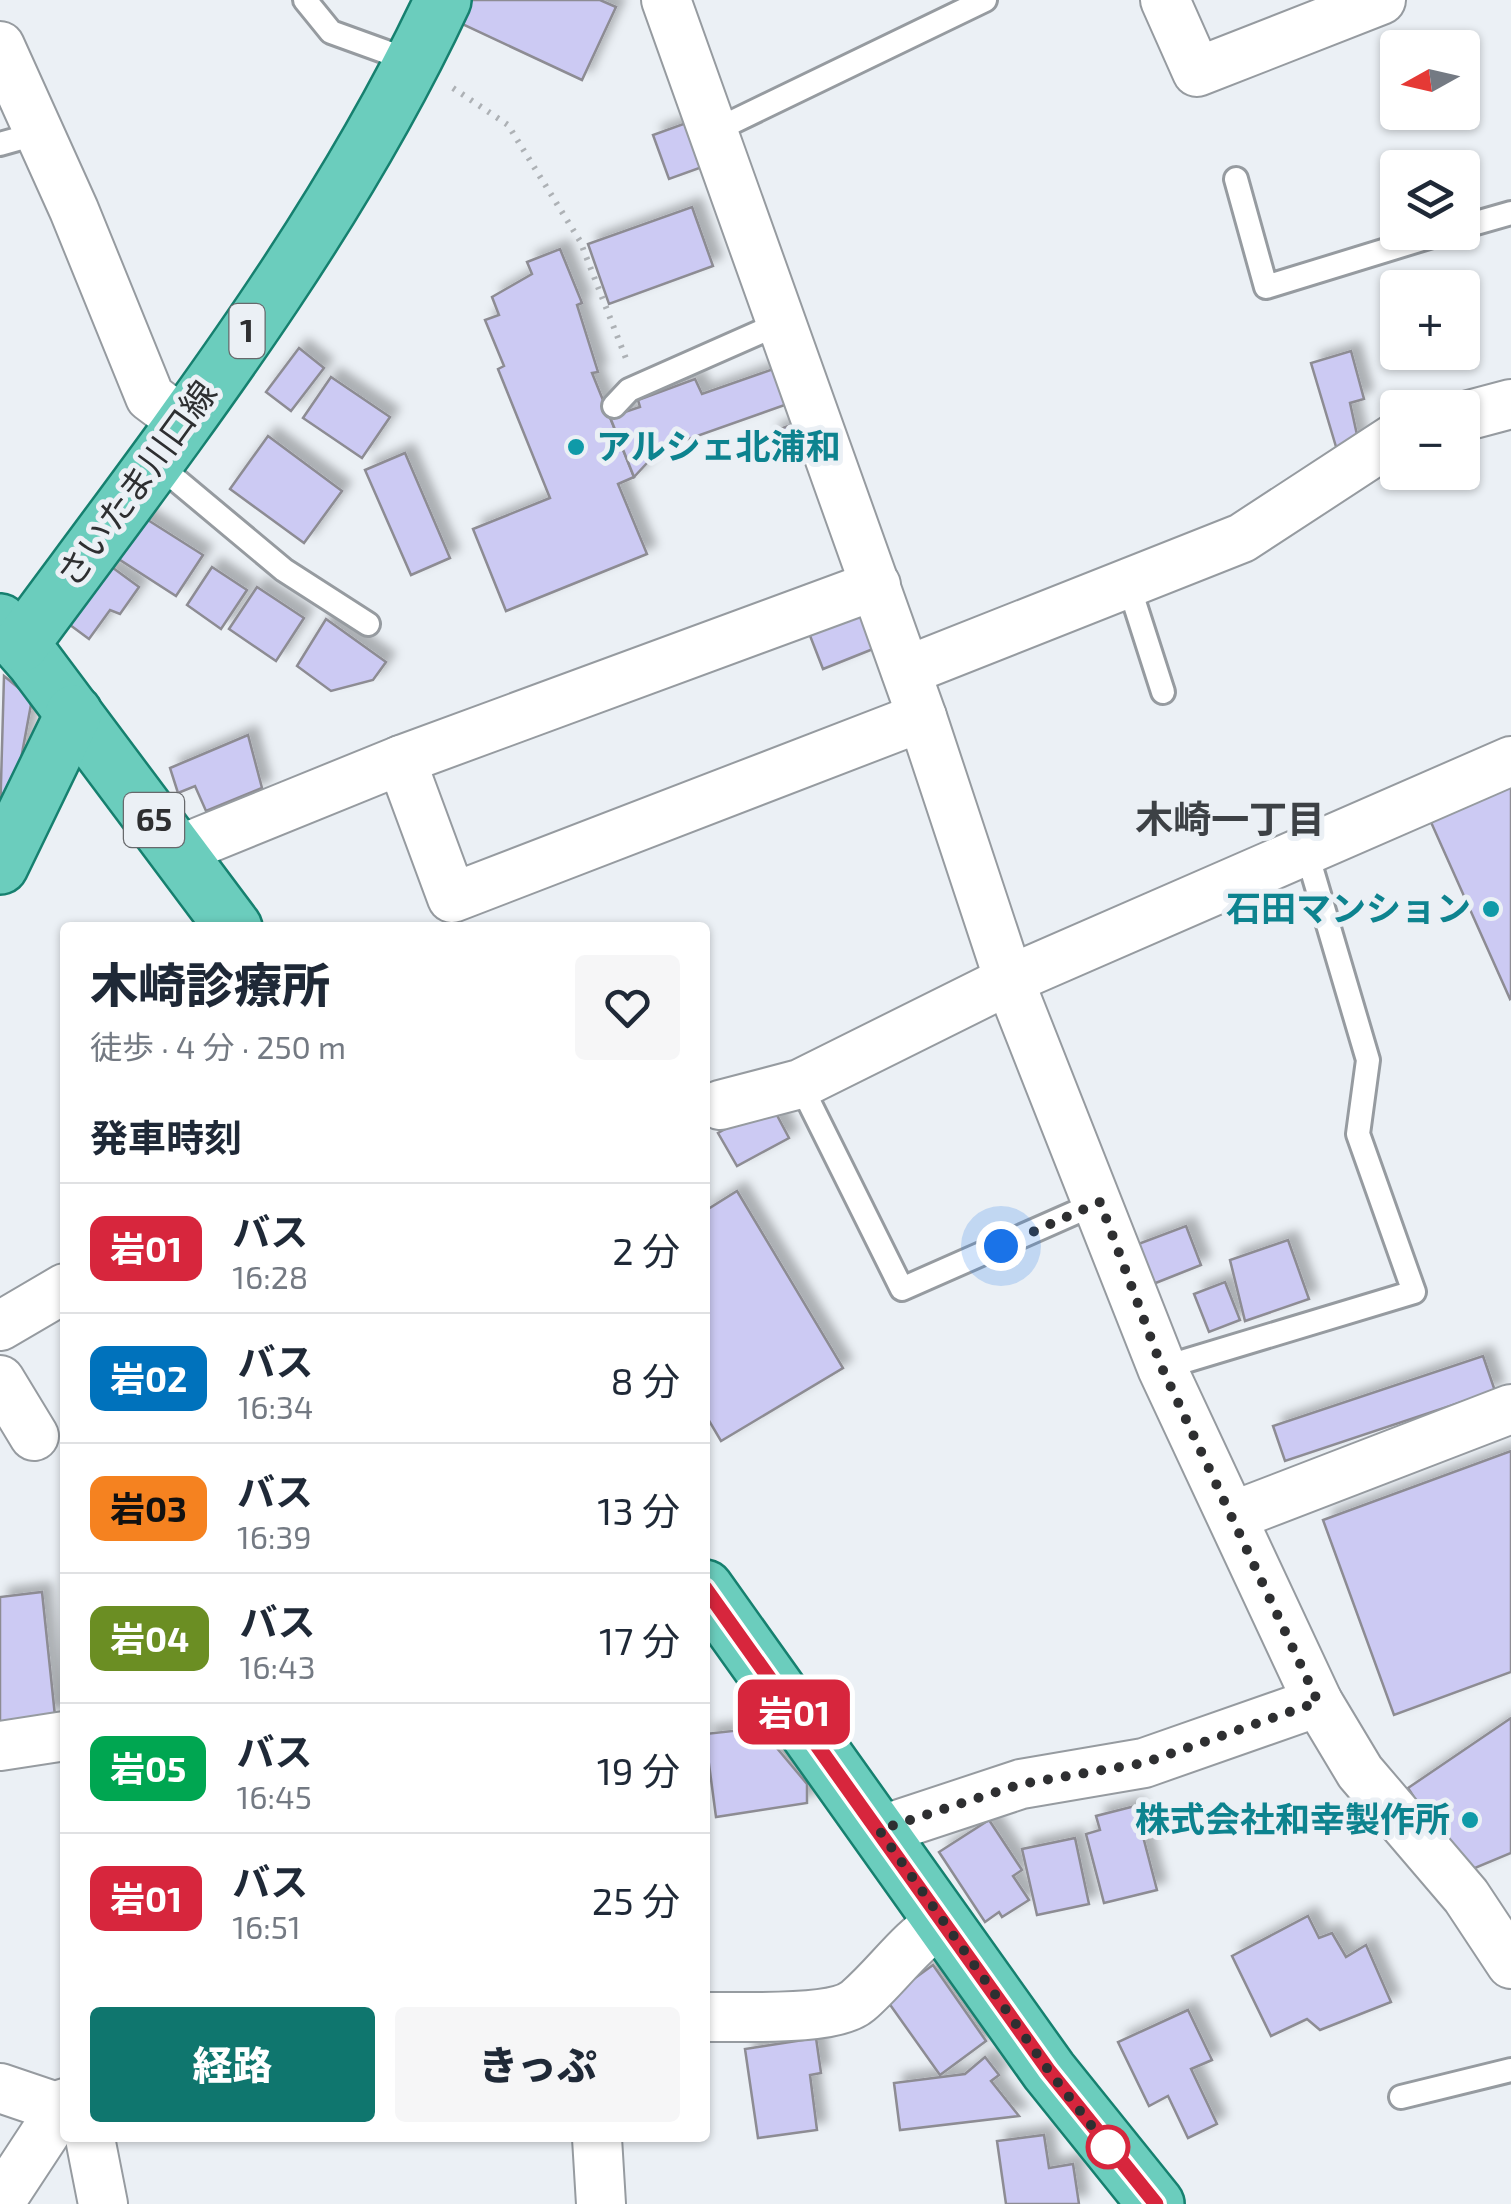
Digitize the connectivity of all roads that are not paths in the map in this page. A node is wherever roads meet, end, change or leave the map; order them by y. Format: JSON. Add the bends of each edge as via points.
{"nodes":[{"id":1,"x":305,"y":0,"type":"edge"},
{"id":2,"x":443,"y":0,"type":"edge"},
{"id":3,"x":666,"y":0,"type":"edge"},
{"id":4,"x":986,"y":0,"type":"edge"},
{"id":5,"x":1165,"y":0,"type":"edge"},
{"id":6,"x":1381,"y":0,"type":"edge"},
{"id":7,"x":0,"y":46,"type":"edge"},
{"id":8,"x":414,"y":62,"type":"junction"},
{"id":9,"x":714,"y":131,"type":"junction"},
{"id":10,"x":20,"y":138,"type":"edge"},
{"id":11,"x":1236,"y":179,"type":"dead end"},
{"id":12,"x":1511,"y":212,"type":"edge"},
{"id":13,"x":1480,"y":221,"type":"edge"},
{"id":14,"x":1387,"y":250,"type":"edge"},
{"id":15,"x":783,"y":322,"type":"junction"},
{"id":16,"x":1511,"y":404,"type":"edge"},
{"id":17,"x":614,"y":406,"type":"dead end"},
{"id":18,"x":1480,"y":412,"type":"edge"},
{"id":19,"x":167,"y":441,"type":"junction"},
{"id":20,"x":1380,"y":448,"type":"edge"},
{"id":21,"x":1128,"y":583,"type":"junction"},
{"id":22,"x":876,"y":585,"type":"junction"},
{"id":23,"x":368,"y":624,"type":"dead end"},
{"id":24,"x":7,"y":644,"type":"edge"},
{"id":25,"x":906,"y":671,"type":"junction"},
{"id":26,"x":1164,"y":692,"type":"dead end"},
{"id":27,"x":74,"y":713,"type":"junction"},
{"id":28,"x":922,"y":716,"type":"junction"},
{"id":29,"x":401,"y":760,"type":"junction"},
{"id":30,"x":1511,"y":761,"type":"edge"},
{"id":31,"x":1306,"y":850,"type":"junction"},
{"id":32,"x":177,"y":851,"type":"junction"},
{"id":33,"x":0,"y":866,"type":"edge"},
{"id":34,"x":230,"y":922,"type":"edge"},
{"id":35,"x":1010,"y":980,"type":"junction"},
{"id":36,"x":800,"y":1084,"type":"junction"},
{"id":37,"x":710,"y":1112,"type":"edge"},
{"id":38,"x":1100,"y":1202,"type":"junction"},
{"id":39,"x":60,"y":1291,"type":"edge"},
{"id":40,"x":0,"y":1326,"type":"edge"},
{"id":41,"x":1162,"y":1368,"type":"junction"},
{"id":42,"x":0,"y":1380,"type":"edge"},
{"id":43,"x":1511,"y":1409,"type":"edge"},
{"id":44,"x":34,"y":1436,"type":"dead end"},
{"id":45,"x":1232,"y":1516,"type":"junction"},
{"id":46,"x":710,"y":1595,"type":"edge"},
{"id":47,"x":1318,"y":1702,"type":"junction"},
{"id":48,"x":60,"y":1737,"type":"edge"},
{"id":49,"x":0,"y":1746,"type":"edge"},
{"id":50,"x":879,"y":1830,"type":"junction"},
{"id":51,"x":942,"y":1921,"type":"junction"},
{"id":52,"x":1511,"y":1964,"type":"edge"},
{"id":53,"x":710,"y":2017,"type":"edge"},
{"id":54,"x":1511,"y":2070,"type":"edge"},
{"id":55,"x":0,"y":2088,"type":"edge"},
{"id":56,"x":1401,"y":2097,"type":"dead end"},
{"id":57,"x":60,"y":2111,"type":"edge"},
{"id":58,"x":60,"y":2127,"type":"edge"},
{"id":59,"x":80,"y":2142,"type":"edge"},
{"id":60,"x":597,"y":2142,"type":"edge"},
{"id":61,"x":0,"y":2202,"type":"edge"},
{"id":62,"x":103,"y":2204,"type":"edge"},
{"id":63,"x":600,"y":2204,"type":"edge"},
{"id":64,"x":1156,"y":2204,"type":"edge"}],
"edges":[{"from":1,"to":8,"type":"lane","via":[[331,32]]},
{"from":2,"to":8,"type":"main road","name":"さいたま川口線","number":"1"},
{"from":3,"to":9,"type":"street"},
{"from":4,"to":9,"type":"lane"},
{"from":5,"to":6,"type":"street","via":[[1197,72]]},
{"from":7,"to":10,"type":"street"},
{"from":8,"to":19,"type":"main road","name":"さいたま川口線","number":"1","via":[[314,240]]},
{"from":9,"to":15,"type":"street"},
{"from":10,"to":19,"type":"street"},
{"from":11,"to":14,"type":"lane","via":[[1266,287]]},
{"from":12,"to":13,"type":"lane"},
{"from":15,"to":17,"type":"lane","via":[[637,386]]},
{"from":15,"to":22,"type":"street"},
{"from":16,"to":18,"type":"street"},
{"from":19,"to":23,"type":"lane","via":[[284,570]]},
{"from":19,"to":24,"type":"main road","name":"さいたま川口線","number":"1"},
{"from":20,"to":21,"type":"street","via":[[1242,538]]},
{"from":21,"to":25,"type":"street"},
{"from":21,"to":26,"type":"lane"},
{"from":22,"to":25,"type":"street"},
{"from":22,"to":29,"type":"street"},
{"from":24,"to":27,"type":"main road","name":"さいたま川口線","number":"1"},
{"from":25,"to":28,"type":"street"},
{"from":27,"to":32,"type":"main road","number":"65"},
{"from":27,"to":33,"type":"main road"},
{"from":28,"to":29,"type":"street","via":[[452,898]]},
{"from":28,"to":35,"type":"street"},
{"from":29,"to":32,"type":"street"},
{"from":30,"to":31,"type":"street"},
{"from":31,"to":35,"type":"street"},
{"from":31,"to":41,"type":"lane","via":[[1368,1060],[1358,1134],[1414,1292]]},
{"from":32,"to":34,"type":"main road","number":"65"},
{"from":35,"to":36,"type":"street"},
{"from":35,"to":38,"type":"street"},
{"from":36,"to":37,"type":"street"},
{"from":36,"to":38,"type":"lane","via":[[902,1289]]},
{"from":38,"to":41,"type":"street"},
{"from":39,"to":40,"type":"street"},
{"from":41,"to":45,"type":"street"},
{"from":42,"to":44,"type":"street"},
{"from":43,"to":45,"type":"street"},
{"from":45,"to":47,"type":"street"},
{"from":46,"to":50,"type":"main road"},
{"from":47,"to":50,"type":"street","via":[[1144,1763],[1021,1784]]},
{"from":47,"to":52,"type":"street","via":[[1360,1772],[1466,1896]]},
{"from":48,"to":49,"type":"street"},
{"from":50,"to":51,"type":"main road"},
{"from":51,"to":53,"type":"street","via":[[916,1938],[856,2004],[834,2012]]},
{"from":51,"to":64,"type":"main road","via":[[1049,2071]]},
{"from":54,"to":56,"type":"lane"},
{"from":55,"to":57,"type":"street"},
{"from":58,"to":61,"type":"street"},
{"from":59,"to":62,"type":"street"},
{"from":60,"to":63,"type":"street"}]}
